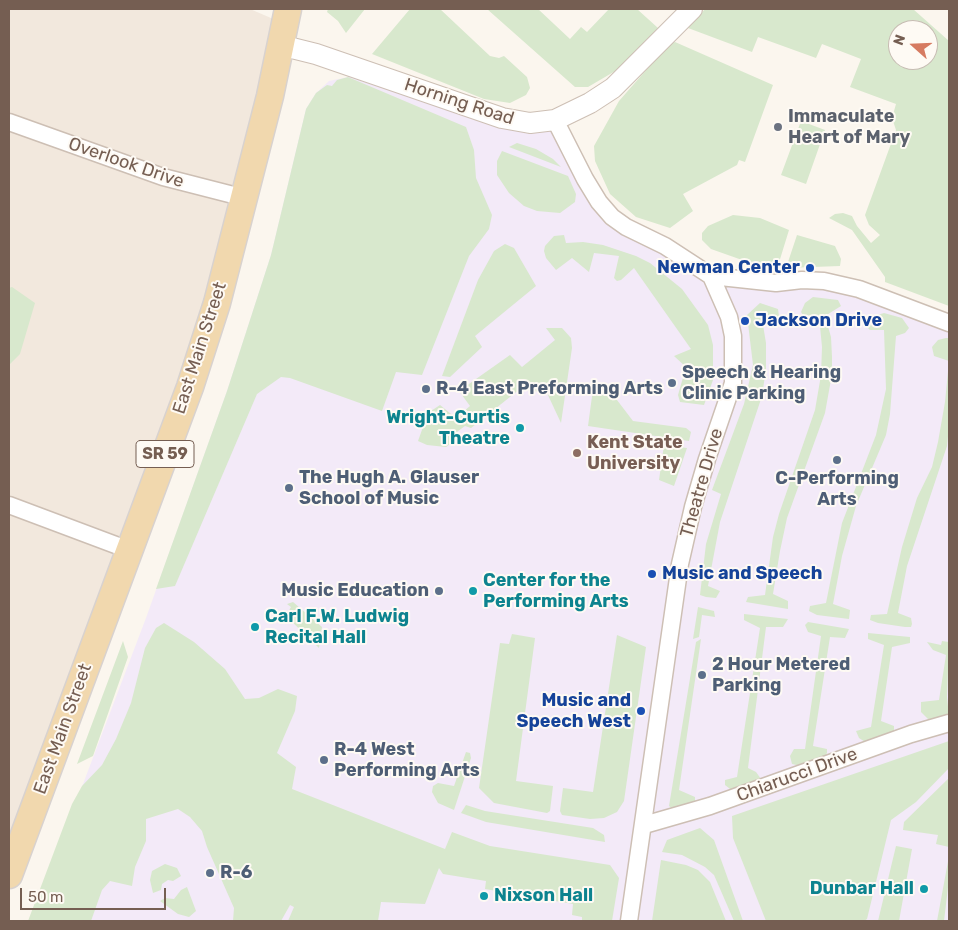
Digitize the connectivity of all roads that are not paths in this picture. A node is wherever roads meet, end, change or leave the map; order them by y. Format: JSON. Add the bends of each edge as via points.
{"nodes":[{"id":1,"x":288,"y":9,"type":"edge"},
{"id":2,"x":692,"y":9,"type":"edge"},
{"id":3,"x":280,"y":45,"type":"junction"},
{"id":4,"x":555,"y":120,"type":"junction"},
{"id":5,"x":9,"y":122,"type":"edge"},
{"id":6,"x":245,"y":198,"type":"junction"},
{"id":7,"x":711,"y":276,"type":"junction"},
{"id":8,"x":949,"y":323,"type":"edge"},
{"id":9,"x":9,"y":504,"type":"edge"},
{"id":10,"x":129,"y":550,"type":"junction"},
{"id":11,"x":949,"y":723,"type":"edge"},
{"id":12,"x":644,"y":825,"type":"junction"},
{"id":13,"x":9,"y":875,"type":"edge"},
{"id":14,"x":629,"y":921,"type":"edge"}],
"edges":[{"from":1,"to":3,"type":"main road","name":"East Main Street","number":"SR 59"},
{"from":2,"to":4,"type":"street","name":"Horning Road","via":[[612,88]]},
{"from":3,"to":4,"type":"street","name":"Horning Road","via":[[325,57],[502,118],[530,123]]},
{"from":3,"to":6,"type":"main road","name":"East Main Street","number":"SR 59"},
{"from":4,"to":7,"type":"street","via":[[584,179],[612,217]]},
{"from":5,"to":6,"type":"street","name":"Overlook Drive","via":[[163,177]]},
{"from":6,"to":10,"type":"main road","name":"East Main Street","number":"SR 59","via":[[190,387]]},
{"from":7,"to":8,"type":"street","via":[[776,283],[824,280],[859,289]]},
{"from":7,"to":12,"type":"street","name":"Theatre Drive","via":[[729,317],[733,336],[734,383],[707,459],[682,554]]},
{"from":9,"to":10,"type":"street"},
{"from":10,"to":13,"type":"main road","name":"East Main Street","number":"SR 59"},
{"from":11,"to":12,"type":"street","name":"Chiarucci Drive","via":[[710,806]]},
{"from":12,"to":14,"type":"street","name":"Theatre Drive"}]}
